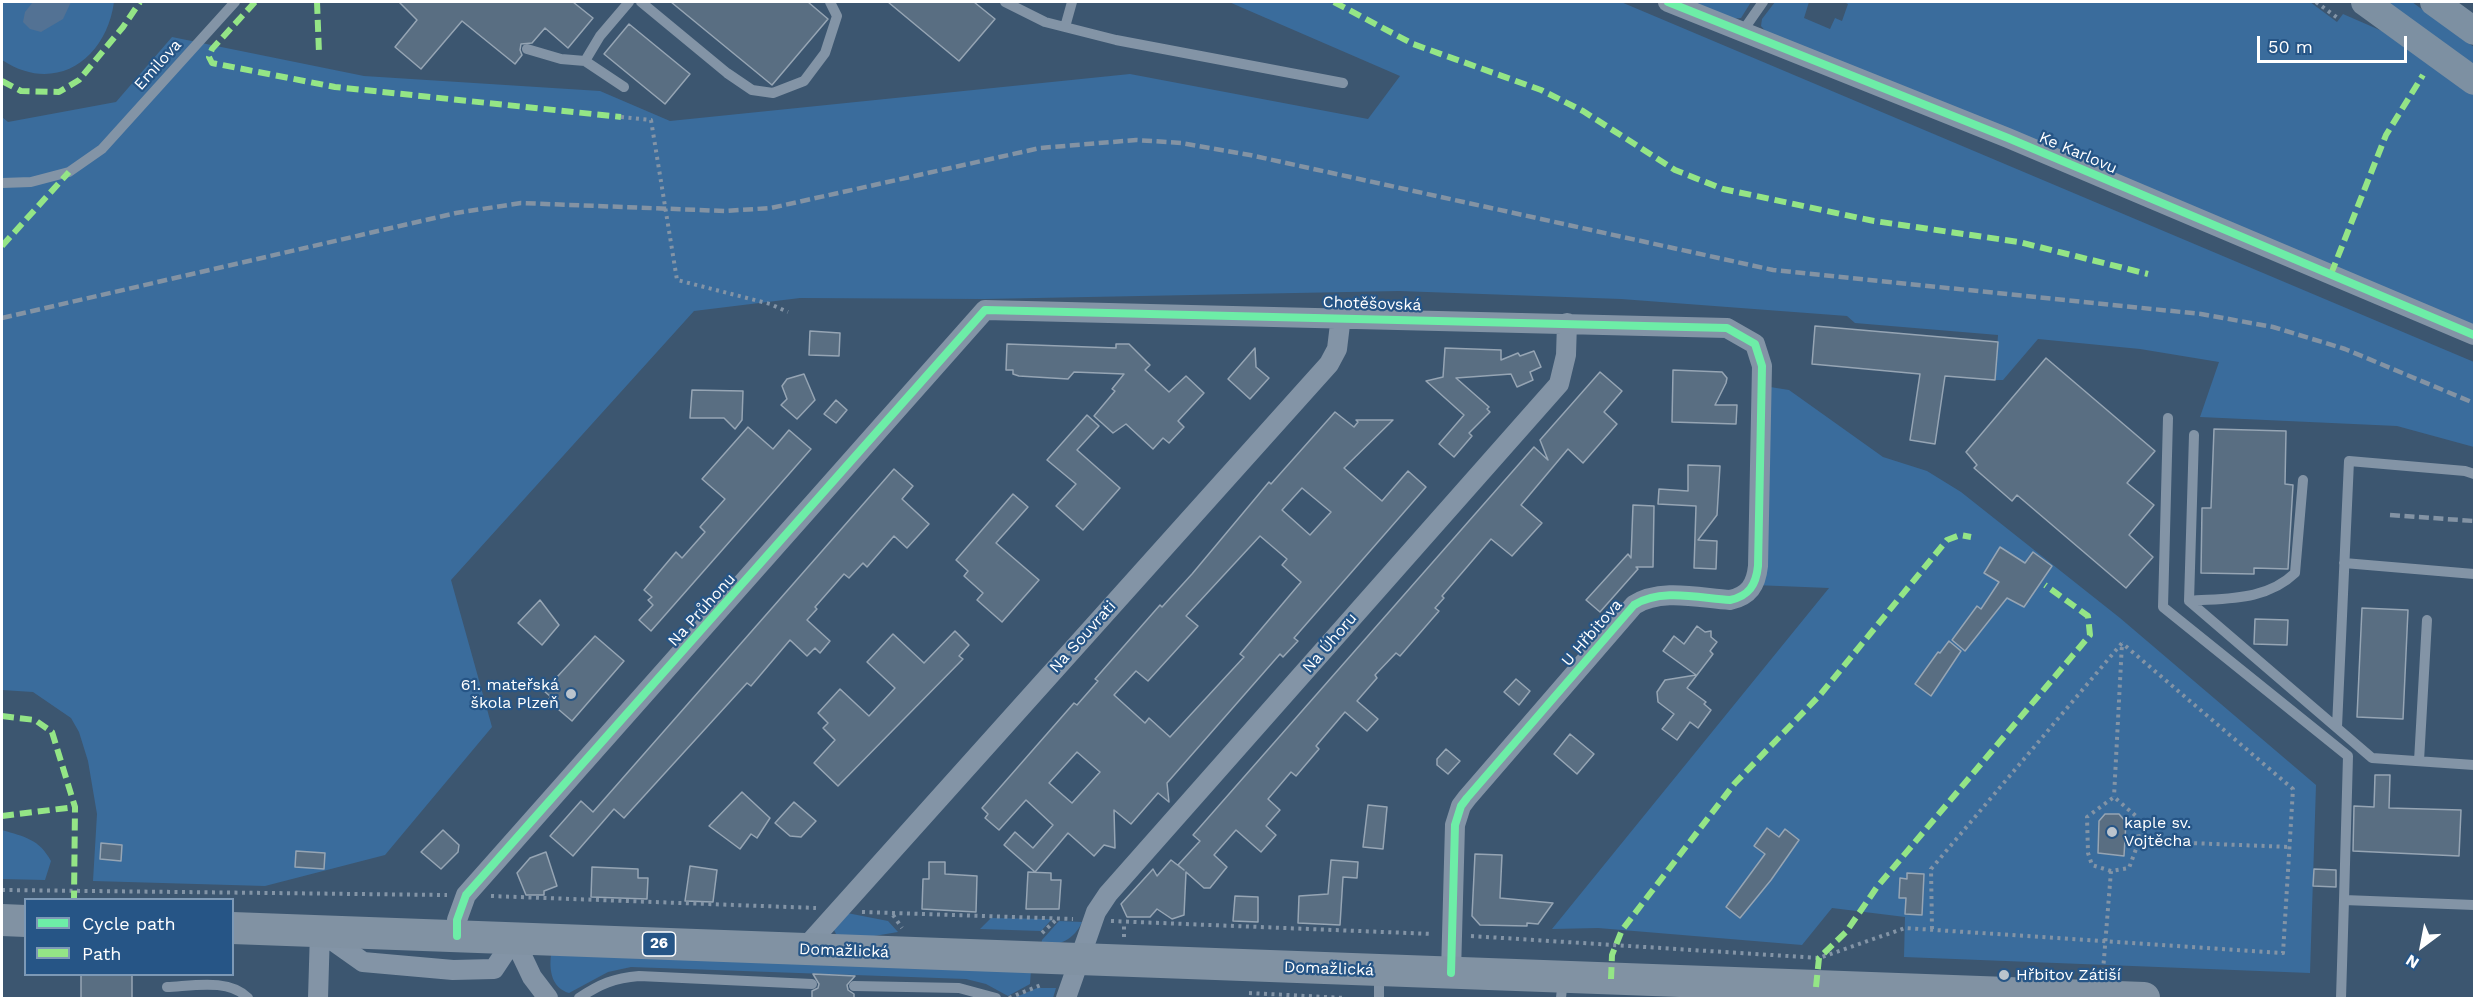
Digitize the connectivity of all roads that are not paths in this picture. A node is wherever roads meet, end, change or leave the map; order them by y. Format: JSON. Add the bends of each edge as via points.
{"nodes":[{"id":1,"x":235,"y":2,"type":"edge"},
{"id":2,"x":629,"y":2,"type":"edge"},
{"id":3,"x":640,"y":2,"type":"edge"},
{"id":4,"x":830,"y":2,"type":"edge"},
{"id":5,"x":1005,"y":2,"type":"edge"},
{"id":6,"x":1072,"y":2,"type":"edge"},
{"id":7,"x":1668,"y":2,"type":"edge"},
{"id":8,"x":1763,"y":2,"type":"edge"},
{"id":9,"x":2365,"y":2,"type":"edge"},
{"id":10,"x":2434,"y":2,"type":"edge"},
{"id":11,"x":1065,"y":27,"type":"junction"},
{"id":12,"x":2475,"y":31,"type":"edge"},
{"id":13,"x":1742,"y":32,"type":"junction"},
{"id":14,"x":527,"y":49,"type":"dead end"},
{"id":15,"x":585,"y":61,"type":"junction"},
{"id":16,"x":2475,"y":81,"type":"edge"},
{"id":17,"x":1343,"y":83,"type":"dead end"},
{"id":18,"x":624,"y":87,"type":"dead end"},
{"id":19,"x":2,"y":183,"type":"edge"},
{"id":20,"x":985,"y":310,"type":"joint"},
{"id":21,"x":1341,"y":316,"type":"junction"},
{"id":22,"x":1567,"y":323,"type":"junction"},
{"id":23,"x":2475,"y":335,"type":"edge"},
{"id":24,"x":1755,"y":344,"type":"joint"},
{"id":25,"x":2168,"y":418,"type":"dead end"},
{"id":26,"x":2194,"y":435,"type":"dead end"},
{"id":27,"x":2475,"y":474,"type":"edge"},
{"id":28,"x":2303,"y":480,"type":"dead end"},
{"id":29,"x":2344,"y":563,"type":"junction"},
{"id":30,"x":2475,"y":574,"type":"edge"},
{"id":31,"x":2189,"y":601,"type":"junction"},
{"id":32,"x":2427,"y":620,"type":"dead end"},
{"id":33,"x":2337,"y":727,"type":"junction"},
{"id":34,"x":2419,"y":761,"type":"junction"},
{"id":35,"x":2475,"y":765,"type":"edge"},
{"id":36,"x":2344,"y":900,"type":"junction"},
{"id":37,"x":2475,"y":905,"type":"edge"},
{"id":38,"x":2,"y":920,"type":"edge"},
{"id":39,"x":24,"y":921,"type":"edge"},
{"id":40,"x":234,"y":928,"type":"edge"},
{"id":41,"x":320,"y":931,"type":"junction"},
{"id":42,"x":457,"y":936,"type":"junction"},
{"id":43,"x":514,"y":939,"type":"junction"},
{"id":44,"x":804,"y":949,"type":"junction"},
{"id":45,"x":1079,"y":959,"type":"junction"},
{"id":46,"x":1451,"y":973,"type":"junction"},
{"id":47,"x":812,"y":984,"type":"dead end"},
{"id":48,"x":1378,"y":985,"type":"edge"},
{"id":49,"x":855,"y":986,"type":"dead end"},
{"id":50,"x":166,"y":987,"type":"dead end"},
{"id":51,"x":1562,"y":988,"type":"edge"},
{"id":52,"x":1870,"y":994,"type":"edge"},
{"id":53,"x":248,"y":999,"type":"edge"},
{"id":54,"x":318,"y":999,"type":"edge"},
{"id":55,"x":548,"y":999,"type":"edge"},
{"id":56,"x":579,"y":999,"type":"edge"},
{"id":57,"x":996,"y":999,"type":"edge"},
{"id":58,"x":1066,"y":999,"type":"edge"},
{"id":59,"x":2144,"y":999,"type":"edge"},
{"id":60,"x":2341,"y":999,"type":"edge"}],
"edges":[{"from":1,"to":19,"type":"lane","name":"Emilova","via":[[102,149],[69,171],[31,182]]},
{"from":2,"to":15,"type":"lane"},
{"from":3,"to":4,"type":"lane","via":[[727,73],[752,90],[773,93],[804,81],[825,53],[837,16]]},
{"from":5,"to":11,"type":"lane","via":[[1045,22]]},
{"from":6,"to":11,"type":"lane"},
{"from":7,"to":13,"type":"street","name":"Ke Karlovu"},
{"from":8,"to":13,"type":"lane"},
{"from":9,"to":16,"type":"main road"},
{"from":10,"to":12,"type":"main road"},
{"from":11,"to":17,"type":"lane"},
{"from":13,"to":23,"type":"street","name":"Ke Karlovu","via":[[2008,138]]},
{"from":14,"to":15,"type":"lane"},
{"from":15,"to":18,"type":"lane"},
{"from":20,"to":21,"type":"street","name":"Chotěšovská"},
{"from":20,"to":42,"type":"street","name":"Na Průhonu","via":[[466,895],[457,920]]},
{"from":21,"to":22,"type":"street","name":"Chotěšovská"},
{"from":21,"to":44,"type":"street","name":"Na Souvrati","via":[[1337,349],[1329,364]]},
{"from":22,"to":24,"type":"street","name":"Chotěšovská","via":[[1727,328]]},
{"from":22,"to":45,"type":"street","name":"Na Úhoru","via":[[1566,356],[1559,384],[1108,894],[1093,920]]},
{"from":24,"to":46,"type":"street","name":"U Hřbitova","via":[[1764,386],[1758,566],[1754,585],[1740,598],[1665,595],[1643,600],[1628,611],[1461,806],[1455,825]]},
{"from":25,"to":36,"type":"lane","via":[[2163,607],[2348,756]]},
{"from":26,"to":31,"type":"lane"},
{"from":27,"to":29,"type":"lane","via":[[2349,461]]},
{"from":28,"to":31,"type":"lane","via":[[2295,573],[2260,595]]},
{"from":29,"to":30,"type":"lane"},
{"from":29,"to":33,"type":"lane"},
{"from":31,"to":33,"type":"lane"},
{"from":32,"to":34,"type":"lane"},
{"from":33,"to":34,"type":"lane","via":[[2372,758]]},
{"from":34,"to":35,"type":"lane"},
{"from":36,"to":37,"type":"lane"},
{"from":36,"to":60,"type":"lane"},
{"from":38,"to":39,"type":"main road"},
{"from":40,"to":41,"type":"main road","name":"Domažlická","number":"26"},
{"from":41,"to":42,"type":"main road","name":"Domažlická","number":"26"},
{"from":41,"to":43,"type":"street","via":[[363,962],[453,970],[494,969]]},
{"from":41,"to":54,"type":"street"},
{"from":42,"to":43,"type":"main road","name":"Domažlická","number":"26"},
{"from":43,"to":44,"type":"main road","name":"Domažlická","number":"26"},
{"from":43,"to":55,"type":"street"},
{"from":44,"to":45,"type":"main road","name":"Domažlická","number":"26"},
{"from":45,"to":48,"type":"main road","name":"Domažlická","number":"26"},
{"from":45,"to":58,"type":"street","name":"Na Úhoru"},
{"from":46,"to":48,"type":"main road","name":"Domažlická","number":"26"},
{"from":46,"to":51,"type":"main road","name":"Domažlická","number":"26"},
{"from":47,"to":56,"type":"lane","via":[[639,976],[601,983]]},
{"from":49,"to":57,"type":"lane","via":[[959,988]]},
{"from":50,"to":53,"type":"lane","via":[[225,986],[241,991]]},
{"from":51,"to":52,"type":"main road","name":"Domažlická","number":"26"},
{"from":52,"to":59,"type":"main road","name":"Domažlická","number":"26"}]}
